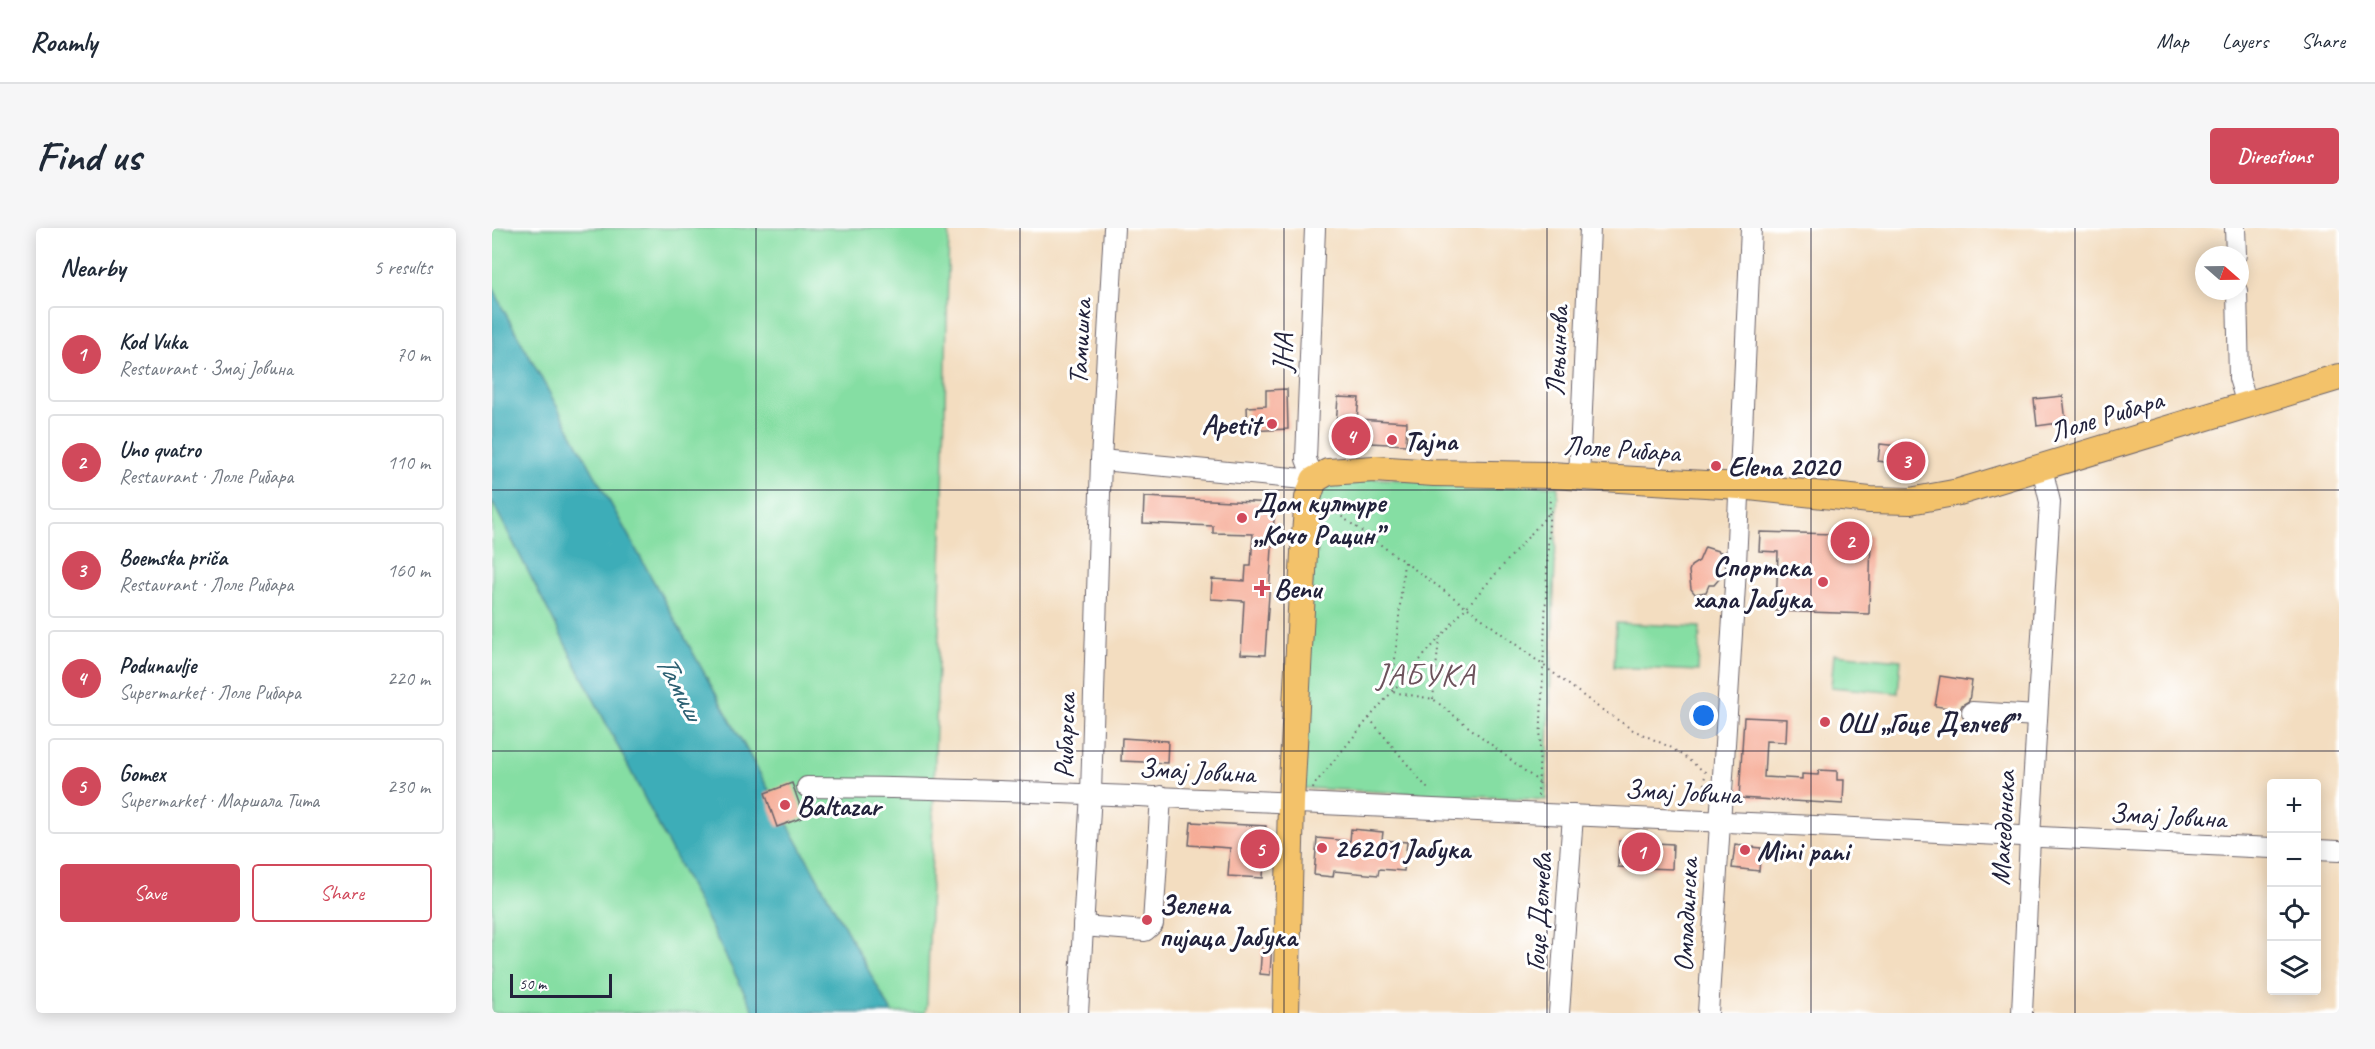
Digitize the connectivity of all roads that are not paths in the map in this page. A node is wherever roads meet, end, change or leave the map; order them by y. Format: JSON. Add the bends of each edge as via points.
{"nodes":[{"id":1,"x":1114,"y":228,"type":"edge"},
{"id":2,"x":1315,"y":228,"type":"edge"},
{"id":3,"x":1590,"y":228,"type":"edge"},
{"id":4,"x":1751,"y":228,"type":"edge"},
{"id":5,"x":2235,"y":228,"type":"edge"},
{"id":6,"x":2236,"y":246,"type":"edge"},
{"id":7,"x":2237,"y":300,"type":"edge"},
{"id":8,"x":2339,"y":377,"type":"edge"},
{"id":9,"x":2247,"y":404,"type":"junction"},
{"id":10,"x":1101,"y":460,"type":"junction"},
{"id":11,"x":2042,"y":468,"type":"junction"},
{"id":12,"x":1579,"y":477,"type":"junction"},
{"id":13,"x":1740,"y":486,"type":"junction"},
{"id":14,"x":1311,"y":489,"type":"junction"},
{"id":15,"x":1972,"y":712,"type":"dead end"},
{"id":16,"x":2037,"y":716,"type":"junction"},
{"id":17,"x":807,"y":787,"type":"dead end"},
{"id":18,"x":1091,"y":793,"type":"junction"},
{"id":19,"x":1161,"y":796,"type":"junction"},
{"id":20,"x":1302,"y":803,"type":"junction"},
{"id":21,"x":1572,"y":815,"type":"junction"},
{"id":22,"x":1710,"y":820,"type":"junction"},
{"id":23,"x":2030,"y":837,"type":"junction"},
{"id":24,"x":2267,"y":848,"type":"edge"},
{"id":25,"x":2321,"y":850,"type":"edge"},
{"id":26,"x":2339,"y":852,"type":"edge"},
{"id":27,"x":1083,"y":926,"type":"junction"},
{"id":28,"x":1078,"y":1013,"type":"edge"},
{"id":29,"x":1286,"y":1013,"type":"edge"},
{"id":30,"x":1560,"y":1013,"type":"edge"},
{"id":31,"x":1708,"y":1013,"type":"edge"},
{"id":32,"x":2022,"y":1013,"type":"edge"}],
"edges":[{"from":1,"to":10,"type":"street","name":"Тамишка"},
{"from":2,"to":14,"type":"street","name":"ЈНА","via":[[1306,459]]},
{"from":3,"to":12,"type":"street","name":"Лењинова"},
{"from":4,"to":13,"type":"street","name":"Омладинска"},
{"from":5,"to":6,"type":"street"},
{"from":7,"to":9,"type":"street","via":[[2239,378]]},
{"from":8,"to":9,"type":"main road","name":"Лоле Рибара"},
{"from":9,"to":11,"type":"main road","name":"Лоле Рибара"},
{"from":10,"to":14,"type":"street","name":"Лоле Рибара"},
{"from":10,"to":18,"type":"street","name":"Рибарска"},
{"from":11,"to":13,"type":"main road","name":"Лоле Рибара","via":[[1959,492],[1910,501]]},
{"from":11,"to":16,"type":"street","name":"Македонска","via":[[2050,502]]},
{"from":12,"to":13,"type":"main road","name":"Лоле Рибара"},
{"from":12,"to":14,"type":"main road","name":"Лоле Рибара","via":[[1374,469],[1328,472]]},
{"from":13,"to":22,"type":"street","name":"Омладинска"},
{"from":14,"to":20,"type":"main road"},
{"from":15,"to":16,"type":"street"},
{"from":16,"to":23,"type":"street","name":"Македонска"},
{"from":17,"to":18,"type":"street","name":"Змај Јовина"},
{"from":18,"to":19,"type":"street","name":"Змај Јовина"},
{"from":18,"to":27,"type":"street","name":"Рибарска"},
{"from":19,"to":20,"type":"street","name":"Змај Јовина"},
{"from":19,"to":27,"type":"street","via":[[1153,924],[1145,931]]},
{"from":20,"to":21,"type":"street","name":"Змај Јовина"},
{"from":20,"to":29,"type":"main road"},
{"from":21,"to":22,"type":"street","name":"Змај Јовина"},
{"from":21,"to":30,"type":"street","name":"Гоце Делчева"},
{"from":22,"to":23,"type":"street","name":"Змај Јовина"},
{"from":22,"to":31,"type":"street","name":"Омладинска"},
{"from":23,"to":24,"type":"street","name":"Змај Јовина"},
{"from":23,"to":32,"type":"street","name":"Македонска"},
{"from":25,"to":26,"type":"street"},
{"from":27,"to":28,"type":"street","name":"Рибарска"}]}
